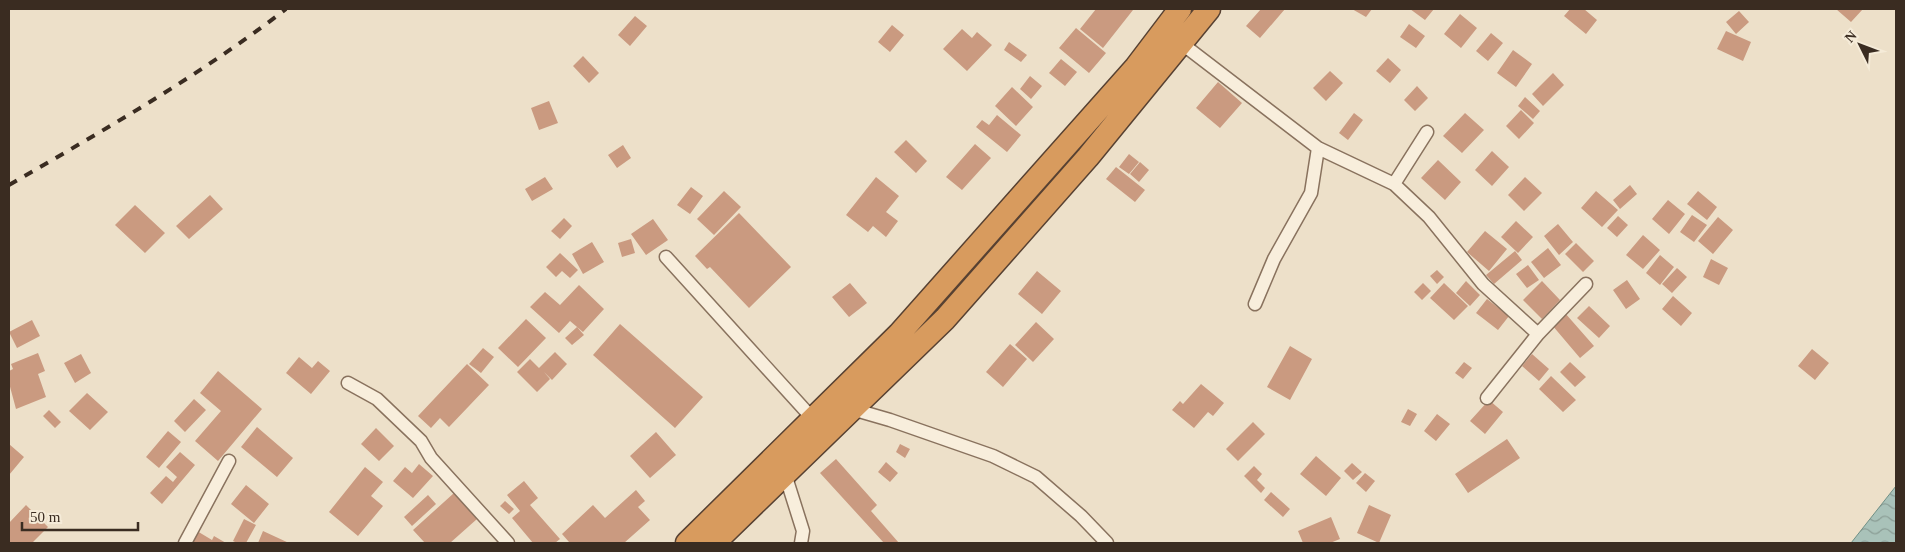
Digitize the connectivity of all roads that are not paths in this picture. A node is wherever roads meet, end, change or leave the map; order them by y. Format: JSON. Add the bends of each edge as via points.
{"nodes":[{"id":1,"x":1180,"y":9,"type":"edge"},
{"id":2,"x":1209,"y":9,"type":"edge"},
{"id":3,"x":1181,"y":43,"type":"junction"},
{"id":4,"x":1427,"y":132,"type":"dead end"},
{"id":5,"x":1318,"y":148,"type":"junction"},
{"id":6,"x":1394,"y":184,"type":"junction"},
{"id":7,"x":666,"y":257,"type":"dead end"},
{"id":8,"x":1586,"y":284,"type":"dead end"},
{"id":9,"x":1255,"y":304,"type":"dead end"},
{"id":10,"x":1538,"y":334,"type":"junction"},
{"id":11,"x":348,"y":383,"type":"dead end"},
{"id":12,"x":1487,"y":398,"type":"dead end"},
{"id":13,"x":852,"y":409,"type":"junction"},
{"id":14,"x":813,"y":419,"type":"junction"},
{"id":15,"x":229,"y":461,"type":"dead end"},
{"id":16,"x":785,"y":474,"type":"junction"},
{"id":17,"x":185,"y":543,"type":"edge"},
{"id":18,"x":508,"y":543,"type":"edge"},
{"id":19,"x":686,"y":543,"type":"edge"},
{"id":20,"x":714,"y":543,"type":"edge"},
{"id":21,"x":801,"y":543,"type":"edge"},
{"id":22,"x":1107,"y":543,"type":"edge"}],
"edges":[{"from":1,"to":14,"type":"highway","via":[[1136,67],[899,334]]},
{"from":2,"to":3,"type":"highway"},
{"from":3,"to":5,"type":"street"},
{"from":3,"to":13,"type":"highway","via":[[1088,157],[945,319]]},
{"from":4,"to":6,"type":"street"},
{"from":5,"to":6,"type":"street"},
{"from":5,"to":9,"type":"street","via":[[1311,194],[1274,258]]},
{"from":6,"to":10,"type":"street","via":[[1429,218],[1483,284]]},
{"from":7,"to":14,"type":"street"},
{"from":8,"to":10,"type":"street"},
{"from":10,"to":12,"type":"street"},
{"from":11,"to":18,"type":"street","via":[[377,399],[421,441],[431,458]]},
{"from":13,"to":16,"type":"highway"},
{"from":13,"to":22,"type":"street","via":[[993,456],[1036,477]]},
{"from":14,"to":19,"type":"highway"},
{"from":15,"to":17,"type":"street"},
{"from":16,"to":20,"type":"highway"},
{"from":16,"to":21,"type":"street","via":[[803,530]]}]}
